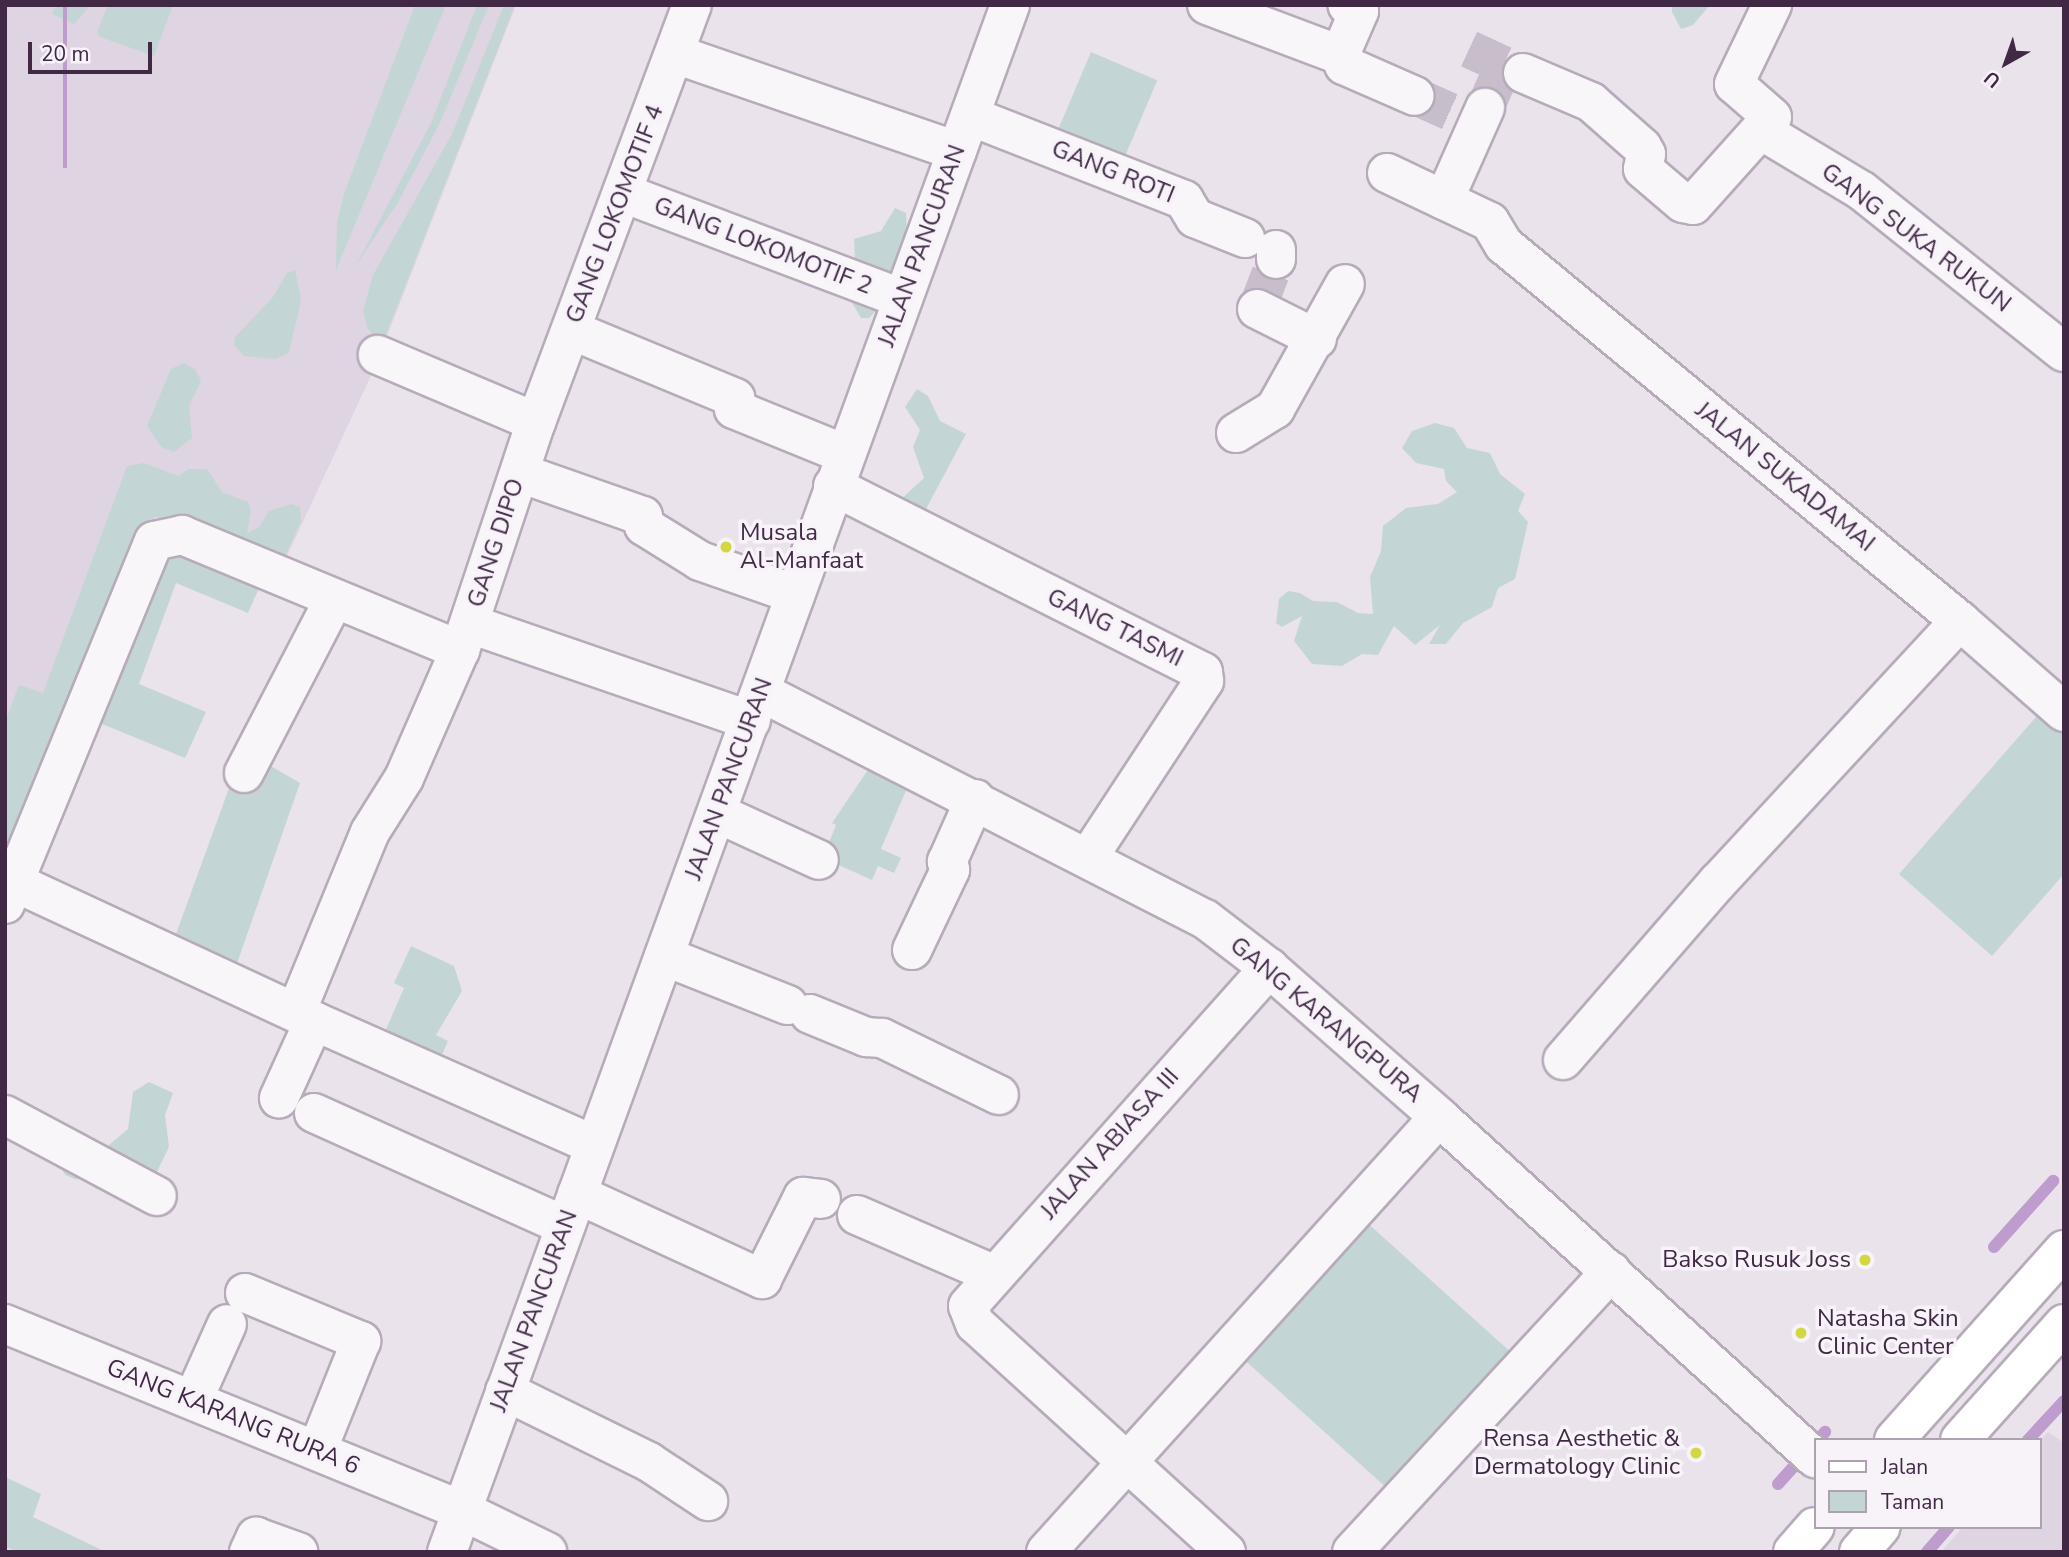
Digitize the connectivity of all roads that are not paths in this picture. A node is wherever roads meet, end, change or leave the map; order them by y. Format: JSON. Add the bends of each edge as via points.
{"nodes":[{"id":1,"x":692,"y":5,"type":"edge"},
{"id":2,"x":1010,"y":5,"type":"edge"},
{"id":3,"x":1207,"y":5,"type":"edge"},
{"id":4,"x":1347,"y":5,"type":"edge"},
{"id":5,"x":1772,"y":5,"type":"edge"},
{"id":6,"x":675,"y":54,"type":"junction"},
{"id":7,"x":1340,"y":55,"type":"junction"},
{"id":8,"x":1523,"y":73,"type":"dead end"},
{"id":9,"x":1415,"y":96,"type":"tunnel mouth"},
{"id":10,"x":970,"y":116,"type":"junction"},
{"id":11,"x":1479,"y":118,"type":"tunnel mouth"},
{"id":12,"x":1764,"y":132,"type":"junction"},
{"id":13,"x":957,"y":151,"type":"junction"},
{"id":14,"x":1387,"y":173,"type":"dead end"},
{"id":15,"x":623,"y":193,"type":"junction"},
{"id":16,"x":1444,"y":200,"type":"junction"},
{"id":17,"x":1266,"y":249,"type":"dead end"},
{"id":18,"x":1345,"y":284,"type":"dead end"},
{"id":19,"x":904,"y":299,"type":"junction"},
{"id":20,"x":1257,"y":309,"type":"dead end"},
{"id":21,"x":571,"y":330,"type":"junction"},
{"id":22,"x":1317,"y":339,"type":"junction"},
{"id":23,"x":2064,"y":352,"type":"edge"},
{"id":24,"x":378,"y":355,"type":"dead end"},
{"id":25,"x":536,"y":422,"type":"junction"},
{"id":26,"x":1236,"y":433,"type":"dead end"},
{"id":27,"x":839,"y":470,"type":"junction"},
{"id":28,"x":520,"y":473,"type":"junction"},
{"id":29,"x":795,"y":594,"type":"junction"},
{"id":30,"x":333,"y":601,"type":"junction"},
{"id":31,"x":1960,"y":621,"type":"junction"},
{"id":32,"x":465,"y":637,"type":"junction"},
{"id":33,"x":756,"y":707,"type":"junction"},
{"id":34,"x":2064,"y":712,"type":"edge"},
{"id":35,"x":244,"y":773,"type":"dead end"},
{"id":36,"x":975,"y":799,"type":"junction"},
{"id":37,"x":718,"y":813,"type":"junction"},
{"id":38,"x":1090,"y":856,"type":"junction"},
{"id":39,"x":819,"y":860,"type":"dead end"},
{"id":40,"x":10,"y":893,"type":"edge"},
{"id":41,"x":912,"y":950,"type":"dead end"},
{"id":42,"x":664,"y":956,"type":"junction"},
{"id":43,"x":1269,"y":968,"type":"junction"},
{"id":44,"x":306,"y":1015,"type":"junction"},
{"id":45,"x":1563,"y":1060,"type":"dead end"},
{"id":46,"x":999,"y":1095,"type":"dead end"},
{"id":47,"x":279,"y":1098,"type":"dead end"},
{"id":48,"x":314,"y":1113,"type":"dead end"},
{"id":49,"x":5,"y":1115,"type":"edge"},
{"id":50,"x":1439,"y":1116,"type":"junction"},
{"id":51,"x":594,"y":1145,"type":"junction"},
{"id":52,"x":157,"y":1196,"type":"dead end"},
{"id":53,"x":821,"y":1199,"type":"dead end"},
{"id":54,"x":571,"y":1210,"type":"junction"},
{"id":55,"x":857,"y":1215,"type":"dead end"},
{"id":56,"x":2064,"y":1250,"type":"edge"},
{"id":57,"x":1611,"y":1271,"type":"junction"},
{"id":58,"x":993,"y":1274,"type":"junction"},
{"id":59,"x":5,"y":1324,"type":"edge"},
{"id":60,"x":2064,"y":1324,"type":"edge"},
{"id":61,"x":505,"y":1391,"type":"junction"},
{"id":62,"x":193,"y":1400,"type":"junction"},
{"id":63,"x":1896,"y":1438,"type":"edge"},
{"id":64,"x":1962,"y":1438,"type":"edge"},
{"id":65,"x":317,"y":1451,"type":"junction"},
{"id":66,"x":1809,"y":1452,"type":"edge"},
{"id":67,"x":1128,"y":1462,"type":"junction"},
{"id":68,"x":708,"y":1501,"type":"dead end"},
{"id":69,"x":461,"y":1510,"type":"junction"},
{"id":70,"x":1814,"y":1528,"type":"edge"},
{"id":71,"x":1879,"y":1529,"type":"edge"},
{"id":72,"x":248,"y":1552,"type":"edge"},
{"id":73,"x":298,"y":1552,"type":"edge"},
{"id":74,"x":447,"y":1552,"type":"edge"},
{"id":75,"x":547,"y":1552,"type":"edge"},
{"id":76,"x":1046,"y":1552,"type":"edge"},
{"id":77,"x":1226,"y":1552,"type":"edge"},
{"id":78,"x":1352,"y":1552,"type":"edge"},
{"id":79,"x":1793,"y":1552,"type":"edge"},
{"id":80,"x":1859,"y":1552,"type":"edge"}],
"edges":[{"from":1,"to":6,"type":"street","name":"GANG LOKOMOTIF 4"},
{"from":2,"to":10,"type":"street","name":"JALAN PANCURAN"},
{"from":3,"to":7,"type":"street"},
{"from":4,"to":7,"type":"street","via":[[1359,10]]},
{"from":5,"to":12,"type":"street","via":[[1734,83],[1772,114]]},
{"from":6,"to":13,"type":"street"},
{"from":6,"to":15,"type":"street","name":"GANG LOKOMOTIF 4"},
{"from":7,"to":9,"type":"street","via":[[1345,65]]},
{"from":8,"to":12,"type":"street","via":[[1591,102],[1629,132],[1646,154],[1643,169],[1687,206]]},
{"from":10,"to":13,"type":"street","name":"JALAN PANCURAN"},
{"from":10,"to":17,"type":"street","name":"GANG ROTI","via":[[1184,200],[1195,218]]},
{"from":11,"to":16,"type":"street"},
{"from":12,"to":23,"type":"street","name":"GANG SUKA RUKUN","via":[[1862,191]]},
{"from":13,"to":19,"type":"street","name":"JALAN PANCURAN"},
{"from":14,"to":16,"type":"street","name":"JALAN SUKADAMAI"},
{"from":15,"to":19,"type":"street","name":"GANG LOKOMOTIF 2"},
{"from":15,"to":21,"type":"street","name":"GANG LOKOMOTIF 4"},
{"from":16,"to":31,"type":"street","name":"JALAN SUKADAMAI","via":[[1490,222],[1504,245]]},
{"from":18,"to":22,"type":"street"},
{"from":19,"to":27,"type":"street","name":"JALAN PANCURAN"},
{"from":20,"to":22,"type":"street"},
{"from":21,"to":25,"type":"street","name":"GANG LOKOMOTIF 4"},
{"from":21,"to":27,"type":"street","via":[[735,398],[734,410]]},
{"from":22,"to":26,"type":"street","via":[[1275,409]]},
{"from":24,"to":25,"type":"street"},
{"from":25,"to":28,"type":"street","name":"GANG DIPO"},
{"from":27,"to":29,"type":"street","name":"JALAN PANCURAN"},
{"from":27,"to":38,"type":"street","name":"GANG TASMI","via":[[1203,672],[1204,681]]},
{"from":28,"to":29,"type":"street","via":[[643,516],[644,526],[700,561]]},
{"from":28,"to":32,"type":"street","name":"GANG DIPO"},
{"from":29,"to":33,"type":"street","name":"JALAN PANCURAN"},
{"from":30,"to":32,"type":"street"},
{"from":30,"to":35,"type":"street"},
{"from":30,"to":40,"type":"street","via":[[182,535],[154,541]]},
{"from":31,"to":34,"type":"street","name":"JALAN SUKADAMAI"},
{"from":31,"to":45,"type":"street","via":[[1718,882]]},
{"from":32,"to":33,"type":"street","name":"GANG DIPO"},
{"from":32,"to":44,"type":"street","via":[[404,778],[370,832]]},
{"from":33,"to":36,"type":"street","name":"GANG KARANGPURA"},
{"from":33,"to":37,"type":"street","name":"JALAN PANCURAN"},
{"from":36,"to":38,"type":"street","name":"GANG KARANGPURA"},
{"from":36,"to":41,"type":"street","via":[[947,862],[950,870]]},
{"from":37,"to":39,"type":"street"},
{"from":37,"to":42,"type":"street","name":"JALAN PANCURAN"},
{"from":38,"to":43,"type":"street","name":"GANG KARANGPURA","via":[[1205,919]]},
{"from":40,"to":44,"type":"street"},
{"from":42,"to":46,"type":"street","via":[[866,1037],[882,1038]]},
{"from":42,"to":51,"type":"street","name":"JALAN PANCURAN"},
{"from":43,"to":50,"type":"street","name":"GANG KARANGPURA"},
{"from":43,"to":58,"type":"street","name":"JALAN ABIASA III"},
{"from":44,"to":47,"type":"street"},
{"from":44,"to":51,"type":"street"},
{"from":48,"to":54,"type":"street"},
{"from":49,"to":52,"type":"street"},
{"from":50,"to":57,"type":"street","name":"GANG KARANGPURA"},
{"from":50,"to":67,"type":"street"},
{"from":51,"to":54,"type":"street","name":"JALAN PANCURAN"},
{"from":53,"to":54,"type":"street","via":[[803,1197],[762,1279]]},
{"from":54,"to":61,"type":"street","name":"JALAN PANCURAN"},
{"from":55,"to":58,"type":"street"},
{"from":56,"to":63,"type":"main road"},
{"from":57,"to":66,"type":"street","name":"GANG KARANGPURA"},
{"from":57,"to":78,"type":"street"},
{"from":58,"to":67,"type":"street","name":"JALAN ABIASA III","via":[[969,1300],[969,1316]]},
{"from":59,"to":62,"type":"street","name":"GANG KARANG RURA 6"},
{"from":60,"to":64,"type":"main road"},
{"from":61,"to":68,"type":"street","via":[[649,1462]]},
{"from":61,"to":69,"type":"street","name":"JALAN PANCURAN"},
{"from":62,"to":65,"type":"street","name":"GANG KARANG RURA 6"},
{"from":62,"to":65,"type":"street","via":[[236,1308],[360,1341]]},
{"from":65,"to":69,"type":"street","name":"GANG KARANG RURA 6"},
{"from":67,"to":76,"type":"street"},
{"from":67,"to":77,"type":"street"},
{"from":69,"to":74,"type":"street","name":"JALAN PANCURAN"},
{"from":69,"to":75,"type":"street","name":"GANG KARANG RURA 6"},
{"from":70,"to":79,"type":"main road"},
{"from":71,"to":80,"type":"main road"},
{"from":72,"to":73,"type":"street","via":[[256,1537]]}]}
